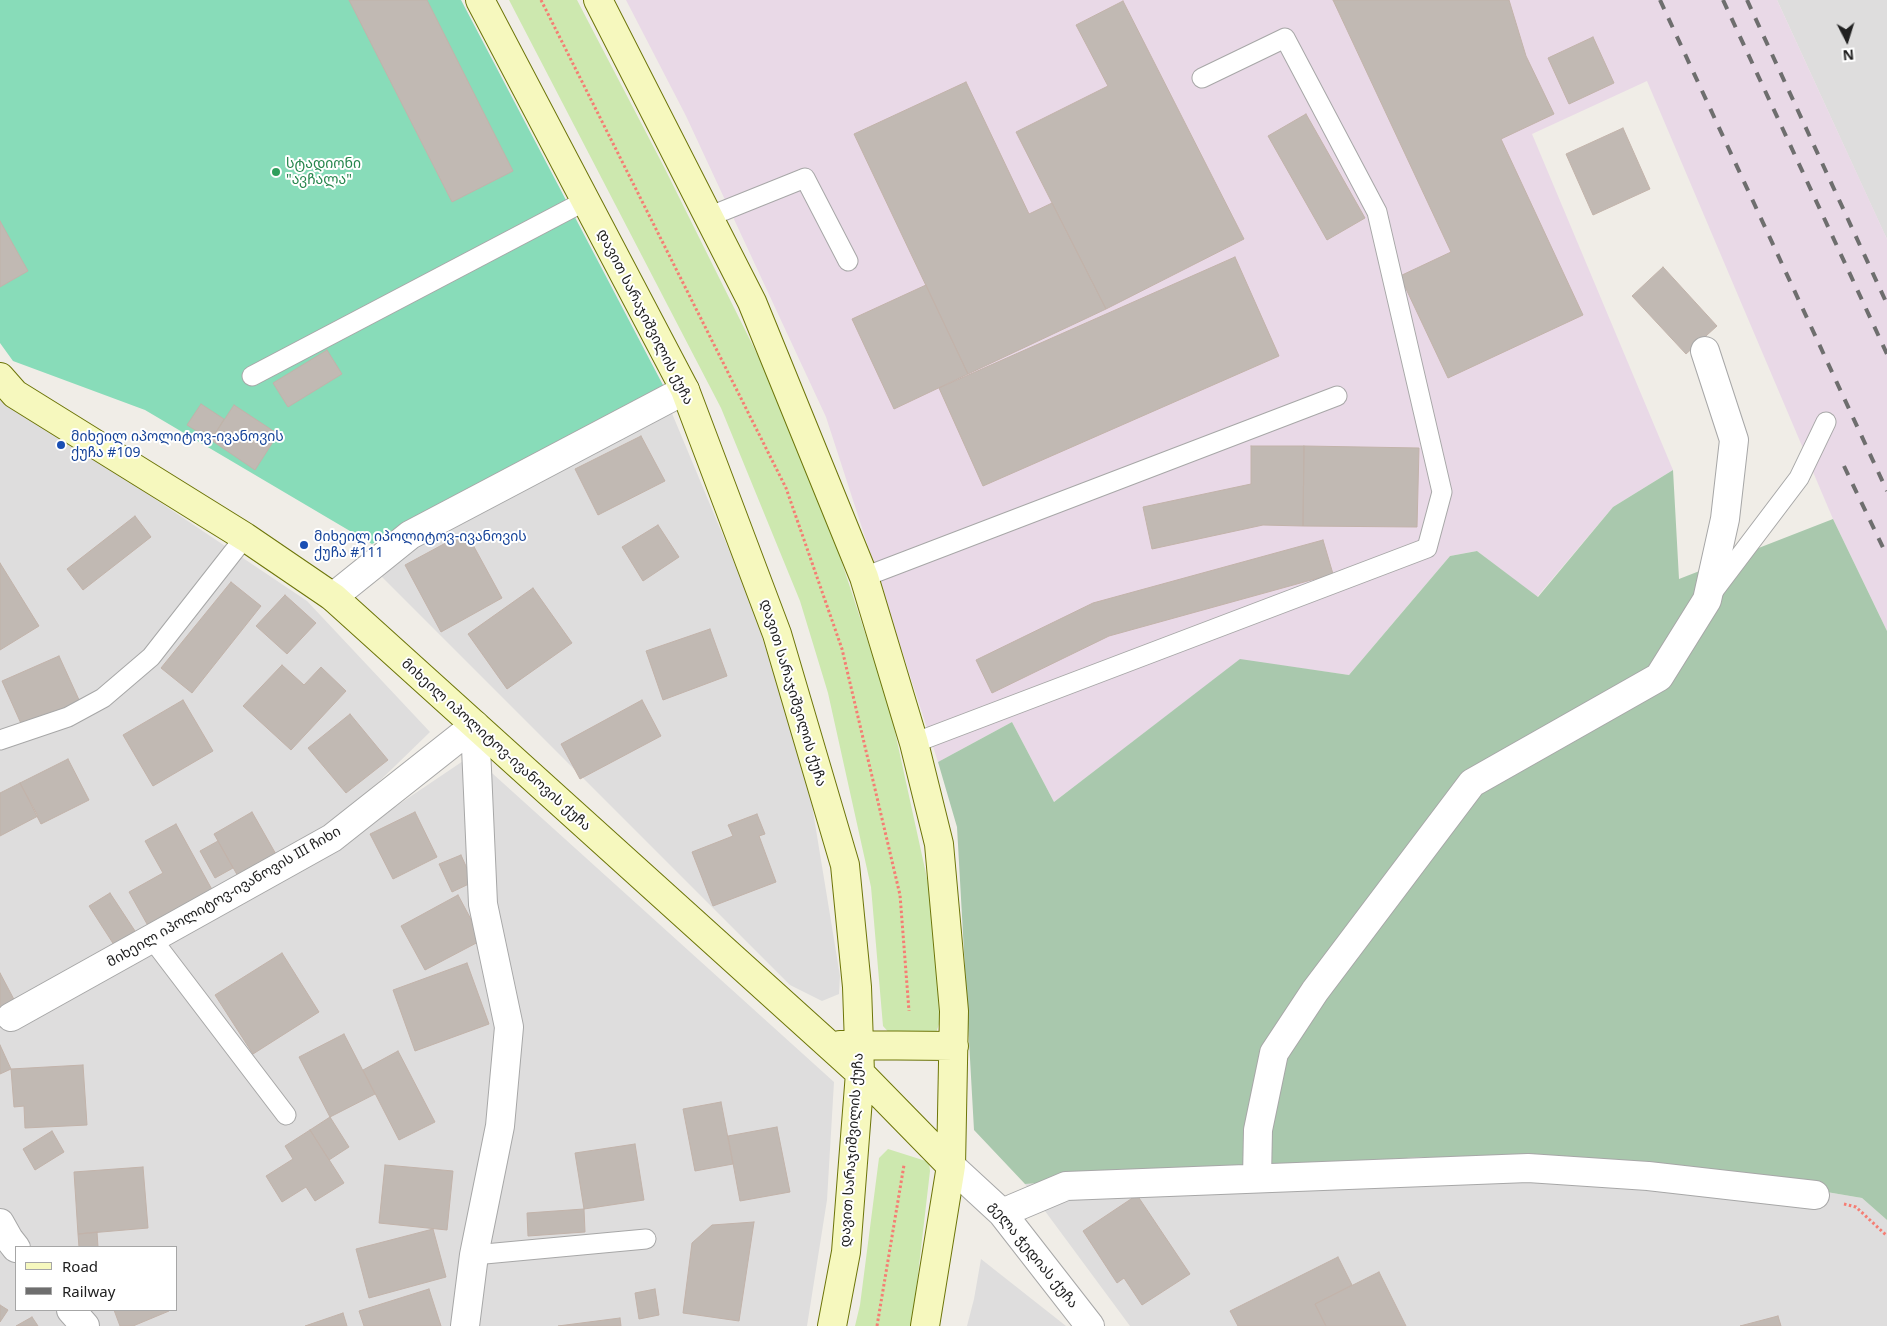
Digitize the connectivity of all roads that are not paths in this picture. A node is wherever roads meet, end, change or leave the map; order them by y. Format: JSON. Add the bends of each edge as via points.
{"nodes":[{"id":1,"x":480,"y":0,"type":"edge"},
{"id":2,"x":598,"y":0,"type":"edge"},
{"id":3,"x":1202,"y":78,"type":"dead end"},
{"id":4,"x":585,"y":201,"type":"junction"},
{"id":5,"x":708,"y":217,"type":"junction"},
{"id":6,"x":848,"y":261,"type":"dead end"},
{"id":7,"x":1705,"y":351,"type":"dead end"},
{"id":8,"x":252,"y":376,"type":"dead end"},
{"id":9,"x":0,"y":377,"type":"edge"},
{"id":10,"x":685,"y":390,"type":"junction"},
{"id":11,"x":1337,"y":396,"type":"dead end"},
{"id":12,"x":1826,"y":422,"type":"dead end"},
{"id":13,"x":245,"y":537,"type":"junction"},
{"id":14,"x":864,"y":576,"type":"junction"},
{"id":15,"x":333,"y":597,"type":"junction"},
{"id":16,"x":1707,"y":600,"type":"junction"},
{"id":17,"x":474,"y":725,"type":"junction"},
{"id":18,"x":0,"y":740,"type":"edge"},
{"id":19,"x":914,"y":743,"type":"junction"},
{"id":20,"x":152,"y":939,"type":"junction"},
{"id":21,"x":11,"y":1017,"type":"dead end"},
{"id":22,"x":828,"y":1045,"type":"junction"},
{"id":23,"x":859,"y":1046,"type":"junction"},
{"id":24,"x":954,"y":1046,"type":"junction"},
{"id":25,"x":860,"y":1073,"type":"junction"},
{"id":26,"x":286,"y":1115,"type":"dead end"},
{"id":27,"x":952,"y":1166,"type":"junction"},
{"id":28,"x":1257,"y":1178,"type":"junction"},
{"id":29,"x":1814,"y":1195,"type":"road end"},
{"id":30,"x":1002,"y":1213,"type":"junction"},
{"id":31,"x":0,"y":1224,"type":"edge"},
{"id":32,"x":646,"y":1239,"type":"dead end"},
{"id":33,"x":15,"y":1247,"type":"edge"},
{"id":34,"x":474,"y":1255,"type":"junction"},
{"id":35,"x":72,"y":1311,"type":"edge"},
{"id":36,"x":86,"y":1326,"type":"edge"},
{"id":37,"x":464,"y":1326,"type":"edge"},
{"id":38,"x":832,"y":1326,"type":"edge"},
{"id":39,"x":925,"y":1326,"type":"edge"},
{"id":40,"x":1090,"y":1326,"type":"edge"}],
"edges":[{"from":1,"to":4,"type":"main road","name":"დავით სარაჯიშვილის ქუჩა"},
{"from":2,"to":5,"type":"main road"},
{"from":3,"to":19,"type":"lane","via":[[1285,38],[1377,212],[1442,492],[1427,548]]},
{"from":4,"to":8,"type":"lane"},
{"from":4,"to":10,"type":"main road","name":"დავით სარაჯიშვილის ქუჩა"},
{"from":5,"to":6,"type":"lane","via":[[805,178]]},
{"from":5,"to":14,"type":"main road","via":[[752,302]]},
{"from":7,"to":16,"type":"street","via":[[1734,440],[1725,519]]},
{"from":9,"to":13,"type":"main road","name":"მიხეილ იპოლიტოვ-ივანოვის ქუჩა","via":[[15,394]]},
{"from":10,"to":15,"type":"street","via":[[410,536]]},
{"from":10,"to":23,"type":"main road","name":"დავით სარაჯიშვილის ქუჩა","via":[[777,634],[845,865],[857,987]]},
{"from":11,"to":14,"type":"lane"},
{"from":12,"to":16,"type":"lane","via":[[1799,478]]},
{"from":13,"to":15,"type":"main road","name":"მიხეილ იპოლიტოვ-ივანოვის ქუჩა"},
{"from":13,"to":18,"type":"lane","via":[[151,657],[103,698],[68,717]]},
{"from":14,"to":19,"type":"main road"},
{"from":15,"to":17,"type":"main road","name":"მიხეილ იპოლიტოვ-ივანოვის ქუჩა"},
{"from":16,"to":28,"type":"street","via":[[1658,677],[1472,783],[1315,991],[1274,1053],[1258,1130]]},
{"from":17,"to":20,"type":"street","name":"მიხეილ იპოლიტოვ-ივანოვის III ჩიხი","via":[[332,838]]},
{"from":17,"to":22,"type":"main road","name":"მიხეილ იპოლიტოვ-ივანოვის ქუჩა"},
{"from":17,"to":34,"type":"street","via":[[483,904],[509,1027],[500,1126]]},
{"from":19,"to":24,"type":"main road","via":[[939,844],[954,1011]]},
{"from":20,"to":21,"type":"street","name":"მიხეილ იპოლიტოვ-ივანოვის III ჩიხი"},
{"from":20,"to":26,"type":"lane"},
{"from":22,"to":23,"type":"main road"},
{"from":22,"to":25,"type":"main road","name":"მიხეილ იპოლიტოვ-ივანოვის ქუჩა"},
{"from":23,"to":24,"type":"main road"},
{"from":23,"to":25,"type":"main road","name":"დავით სარაჯიშვილის ქუჩა"},
{"from":24,"to":27,"type":"main road"},
{"from":25,"to":27,"type":"main road","name":"მიხეილ იპოლიტოვ-ივანოვის ქუჩა"},
{"from":25,"to":38,"type":"main road","name":"დავით სარაჯიშვილის ქუჩა","via":[[846,1252]]},
{"from":27,"to":30,"type":"street","name":"გელა ჭედიას ქუჩა"},
{"from":27,"to":39,"type":"main road"},
{"from":28,"to":29,"type":"street","via":[[1528,1168],[1648,1176]]},
{"from":28,"to":30,"type":"street","via":[[1066,1186]]},
{"from":30,"to":40,"type":"street","name":"გელა ჭედიას ქუჩა"},
{"from":31,"to":33,"type":"street"},
{"from":32,"to":34,"type":"lane"},
{"from":34,"to":37,"type":"street"},
{"from":35,"to":36,"type":"street"}]}
